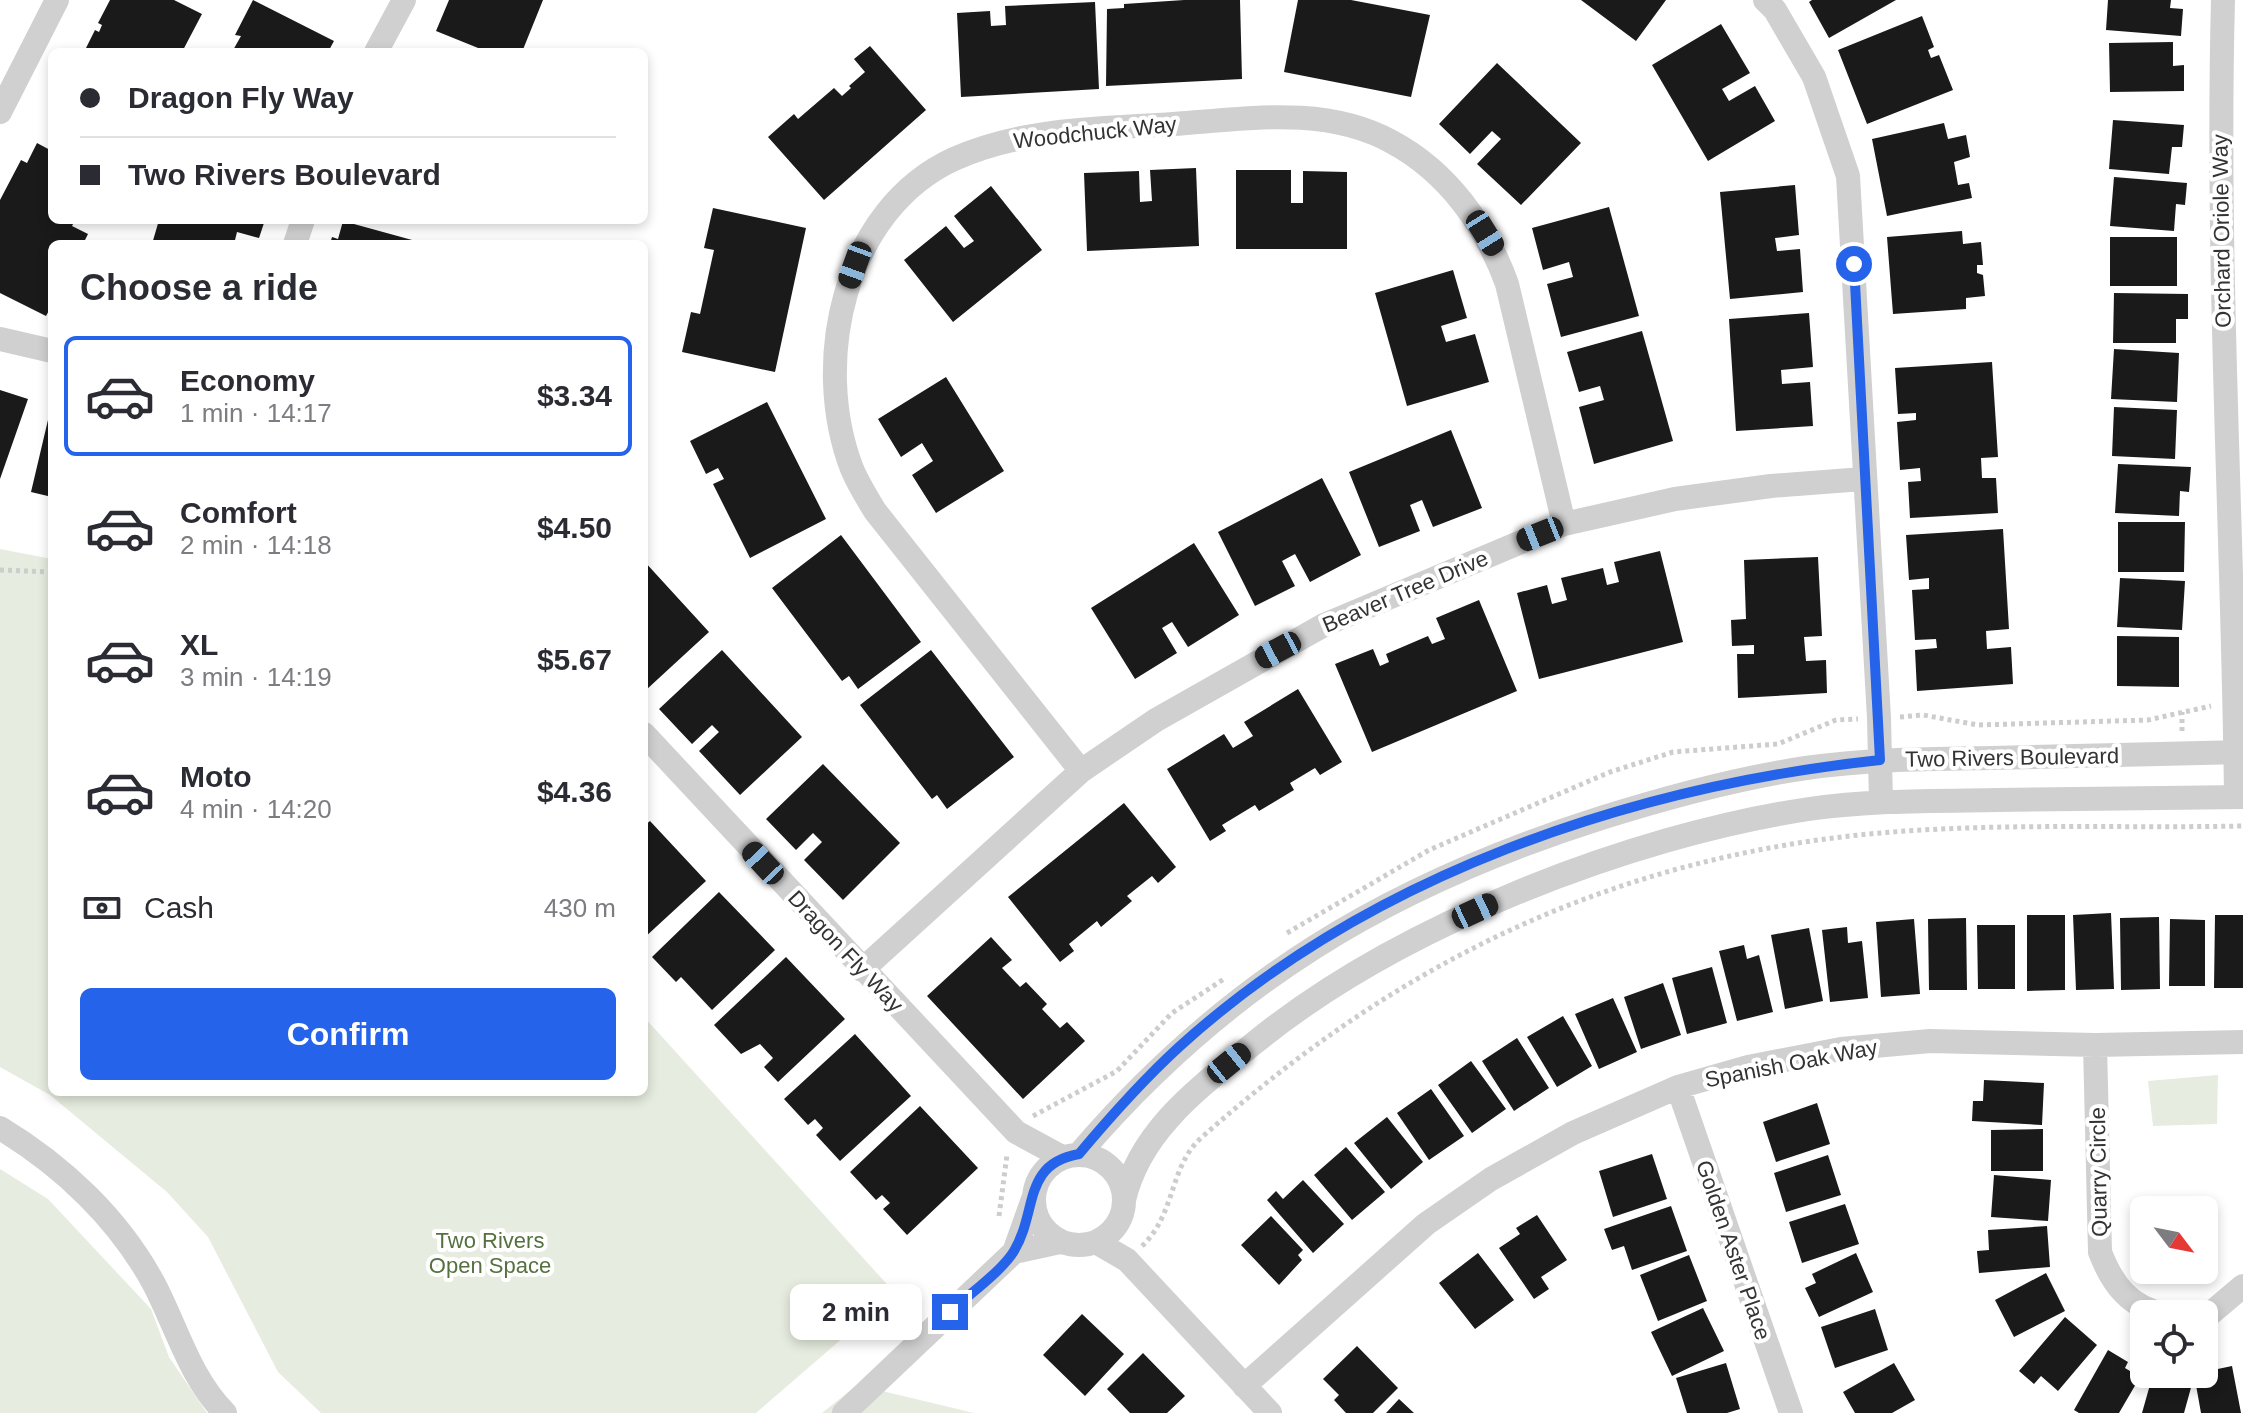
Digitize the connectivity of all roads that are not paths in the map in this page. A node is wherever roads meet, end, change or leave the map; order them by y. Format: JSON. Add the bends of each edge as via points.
{"nodes":[{"id":1,"x":57,"y":0,"type":"edge"},
{"id":2,"x":404,"y":0,"type":"edge"},
{"id":3,"x":1765,"y":0,"type":"edge"},
{"id":4,"x":2223,"y":0,"type":"edge"},
{"id":5,"x":378,"y":48,"type":"edge"},
{"id":6,"x":0,"y":112,"type":"edge"},
{"id":7,"x":2231,"y":125,"type":"edge"},
{"id":8,"x":0,"y":339,"type":"edge"},
{"id":9,"x":48,"y":350,"type":"edge"},
{"id":10,"x":1863,"y":479,"type":"junction"},
{"id":11,"x":1564,"y":524,"type":"junction"},
{"id":12,"x":648,"y":738,"type":"edge"},
{"id":13,"x":2239,"y":752,"type":"edge"},
{"id":14,"x":1880,"y":760,"type":"junction"},
{"id":15,"x":1081,"y":771,"type":"junction"},
{"id":16,"x":2239,"y":797,"type":"edge"},
{"id":17,"x":1881,"y":802,"type":"junction"},
{"id":18,"x":862,"y":970,"type":"junction"},
{"id":19,"x":2243,"y":1042,"type":"edge"},
{"id":20,"x":2095,"y":1045,"type":"junction"},
{"id":21,"x":1678,"y":1087,"type":"junction"},
{"id":22,"x":0,"y":1128,"type":"edge"},
{"id":23,"x":1016,"y":1132,"type":"junction"},
{"id":24,"x":1070,"y":1155,"type":"junction"},
{"id":25,"x":1034,"y":1190,"type":"junction"},
{"id":26,"x":1123,"y":1209,"type":"junction"},
{"id":27,"x":1060,"y":1242,"type":"junction"},
{"id":28,"x":1096,"y":1242,"type":"junction"},
{"id":29,"x":1014,"y":1252,"type":"junction"},
{"id":30,"x":1127,"y":1260,"type":"junction"},
{"id":31,"x":2243,"y":1286,"type":"edge"},
{"id":32,"x":2132,"y":1300,"type":"edge"},
{"id":33,"x":2218,"y":1307,"type":"edge"},
{"id":34,"x":1244,"y":1386,"type":"junction"},
{"id":35,"x":210,"y":1408,"type":"edge"},
{"id":36,"x":844,"y":1413,"type":"edge"},
{"id":37,"x":1270,"y":1413,"type":"edge"},
{"id":38,"x":1791,"y":1413,"type":"edge"}],
"edges":[{"from":1,"to":6,"type":"street"},
{"from":2,"to":5,"type":"street"},
{"from":3,"to":10,"type":"street","via":[[1814,77],[1848,176]]},
{"from":4,"to":7,"type":"street","name":"Orchard Oriole Way"},
{"from":7,"to":13,"type":"street","name":"Orchard Oriole Way","via":[[2233,700]]},
{"from":8,"to":9,"type":"street"},
{"from":10,"to":11,"type":"street","name":"Beaver Tree Drive","via":[[1675,499]]},
{"from":10,"to":14,"type":"street"},
{"from":11,"to":15,"type":"street","name":"Beaver Tree Drive","via":[[1324,625],[1156,720]]},
{"from":11,"to":15,"type":"street","name":"Woodchuck Way","via":[[1495,249],[1449,185],[1392,142],[1351,125],[1280,116],[1033,134],[951,160],[882,219],[855,265],[834,357],[839,412],[852,468],[875,511]]},
{"from":12,"to":18,"type":"street","name":"Dragon Fly Way"},
{"from":13,"to":14,"type":"street","name":"Two Rivers Boulevard"},
{"from":13,"to":16,"type":"street","name":"Orchard Oriole Way"},
{"from":14,"to":17,"type":"street"},
{"from":14,"to":24,"type":"street","name":"Two Rivers Boulevard","via":[[1806,768],[1639,807],[1479,860],[1405,893],[1251,988],[1178,1048]]},
{"from":15,"to":18,"type":"street","name":"Beaver Tree Drive"},
{"from":16,"to":17,"type":"street","name":"Two Rivers Boulevard"},
{"from":17,"to":26,"type":"street","name":"Two Rivers Boulevard","via":[[1718,827],[1570,874],[1430,932],[1277,1024],[1204,1083],[1145,1145],[1131,1170]]},
{"from":18,"to":23,"type":"street","name":"Dragon Fly Way"},
{"from":19,"to":20,"type":"street","name":"Spanish Oak Way"},
{"from":20,"to":21,"type":"street","name":"Spanish Oak Way","via":[[1930,1041],[1841,1049]]},
{"from":20,"to":32,"type":"street","name":"Quarry Circle","via":[[2100,1252],[2109,1277]]},
{"from":21,"to":34,"type":"street","name":"Spanish Oak Way","via":[[1573,1133],[1491,1179],[1439,1215]]},
{"from":21,"to":38,"type":"street","name":"Golden Aster Place"},
{"from":22,"to":35,"type":"street","via":[[91,1195],[153,1282]]},
{"from":23,"to":24,"type":"street","name":"Dragon Fly Way"},
{"from":23,"to":25,"type":"street","name":"Dragon Fly Way"},
{"from":24,"to":25,"type":"street","name":"Two Rivers Boulevard","via":[[1047,1167]]},
{"from":24,"to":26,"type":"street","via":[[1097,1157],[1111,1167],[1121,1182]]},
{"from":25,"to":27,"type":"street","via":[[1036,1217]]},
{"from":25,"to":29,"type":"street","name":"Two Rivers Boulevard"},
{"from":26,"to":28,"type":"street","name":"Two Rivers Boulevard","via":[[1111,1232]]},
{"from":26,"to":30,"type":"street"},
{"from":27,"to":28,"type":"street"},
{"from":27,"to":29,"type":"street"},
{"from":28,"to":30,"type":"street"},
{"from":29,"to":36,"type":"street","name":"Two Rivers Boulevard"},
{"from":30,"to":34,"type":"street"},
{"from":31,"to":33,"type":"street"},
{"from":34,"to":37,"type":"street"}]}
